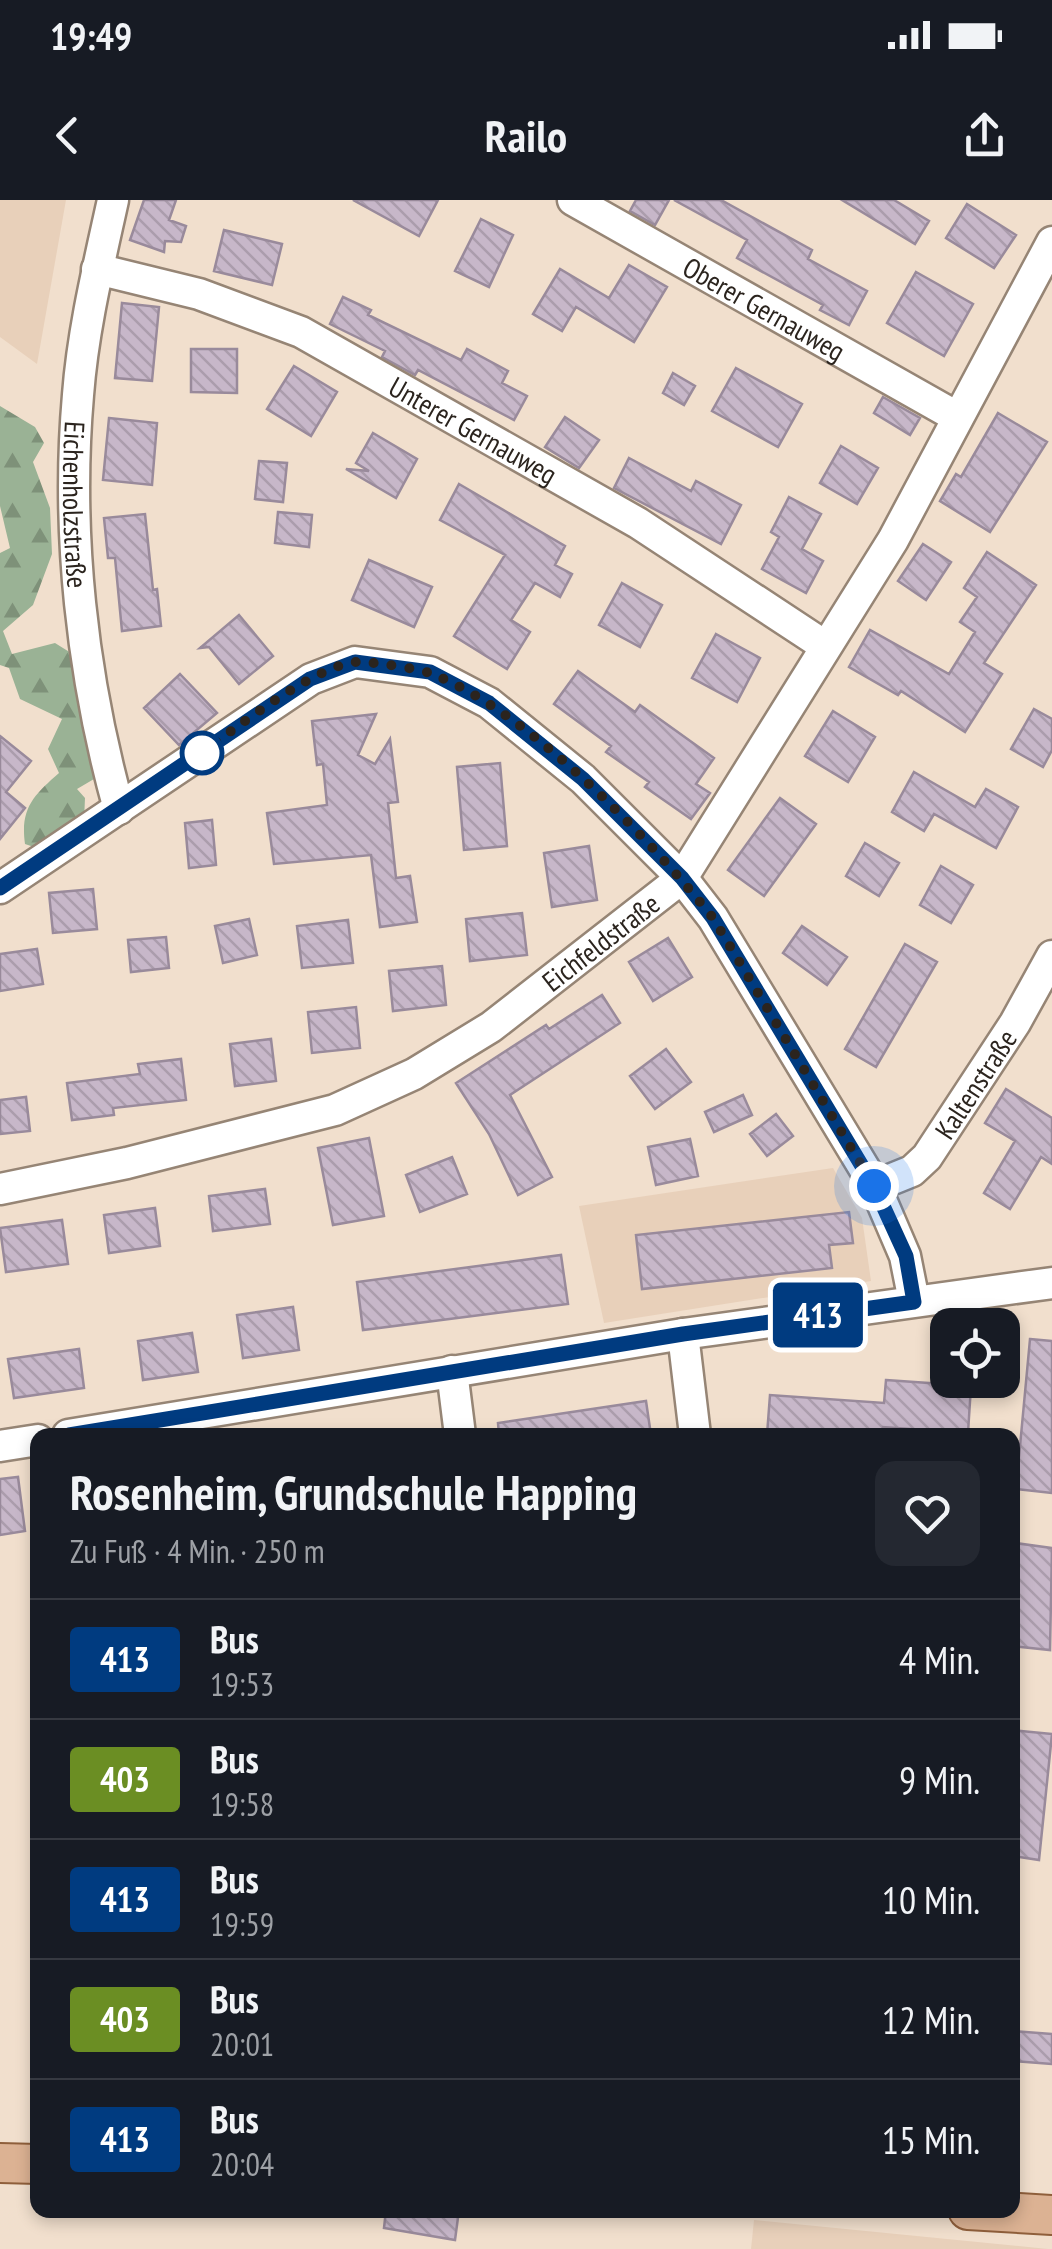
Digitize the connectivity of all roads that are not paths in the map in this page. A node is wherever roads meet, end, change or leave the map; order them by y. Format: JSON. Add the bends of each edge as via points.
{"nodes":[{"id":1,"x":113,"y":200,"type":"edge"},
{"id":2,"x":573,"y":200,"type":"edge"},
{"id":3,"x":1052,"y":242,"type":"edge"},
{"id":4,"x":98,"y":269,"type":"junction"},
{"id":5,"x":956,"y":417,"type":"junction"},
{"id":6,"x":825,"y":646,"type":"junction"},
{"id":7,"x":120,"y":809,"type":"junction"},
{"id":8,"x":682,"y":878,"type":"junction"},
{"id":9,"x":0,"y":888,"type":"edge"},
{"id":10,"x":1052,"y":956,"type":"edge"},
{"id":11,"x":874,"y":1186,"type":"junction"},
{"id":12,"x":0,"y":1188,"type":"edge"},
{"id":13,"x":1052,"y":1283,"type":"edge"},
{"id":14,"x":914,"y":1302,"type":"junction"},
{"id":15,"x":683,"y":1334,"type":"junction"},
{"id":16,"x":452,"y":1371,"type":"junction"},
{"id":17,"x":110,"y":1428,"type":"edge"},
{"id":18,"x":459,"y":1428,"type":"edge"},
{"id":19,"x":694,"y":1428,"type":"edge"},
{"id":20,"x":30,"y":1441,"type":"edge"},
{"id":21,"x":0,"y":1446,"type":"edge"},
{"id":22,"x":0,"y":2163,"type":"edge"},
{"id":23,"x":30,"y":2164,"type":"edge"},
{"id":24,"x":1020,"y":2213,"type":"edge"},
{"id":25,"x":1052,"y":2215,"type":"edge"}],
"edges":[{"from":1,"to":4,"type":"street","name":"Eichenholzstraße"},
{"from":2,"to":5,"type":"street","name":"Oberer Gernauweg"},
{"from":3,"to":5,"type":"street","name":"Eichfeldstraße"},
{"from":4,"to":6,"type":"street","name":"Unterer Gernauweg","via":[[199,294],[301,332],[638,524]]},
{"from":4,"to":7,"type":"street","name":"Eichenholzstraße","via":[[78,394],[74,517],[84,644]]},
{"from":5,"to":6,"type":"street","name":"Eichfeldstraße","via":[[892,540]]},
{"from":6,"to":8,"type":"street","name":"Eichfeldstraße"},
{"from":7,"to":8,"type":"street","via":[[310,679],[355,662],[430,672],[489,703],[583,779]]},
{"from":7,"to":9,"type":"street"},
{"from":8,"to":11,"type":"street","via":[[713,918]]},
{"from":8,"to":12,"type":"street","name":"Eichfeldstraße","via":[[491,1028],[398,1081],[334,1110]]},
{"from":10,"to":11,"type":"street","name":"Kaltenstraße","via":[[926,1157]]},
{"from":11,"to":14,"type":"street","via":[[906,1256]]},
{"from":13,"to":14,"type":"street"},
{"from":14,"to":15,"type":"street"},
{"from":15,"to":16,"type":"street"},
{"from":15,"to":19,"type":"street"},
{"from":16,"to":17,"type":"street"},
{"from":16,"to":18,"type":"street"},
{"from":20,"to":21,"type":"street"},
{"from":22,"to":23,"type":"main road"},
{"from":24,"to":25,"type":"main road"}]}
